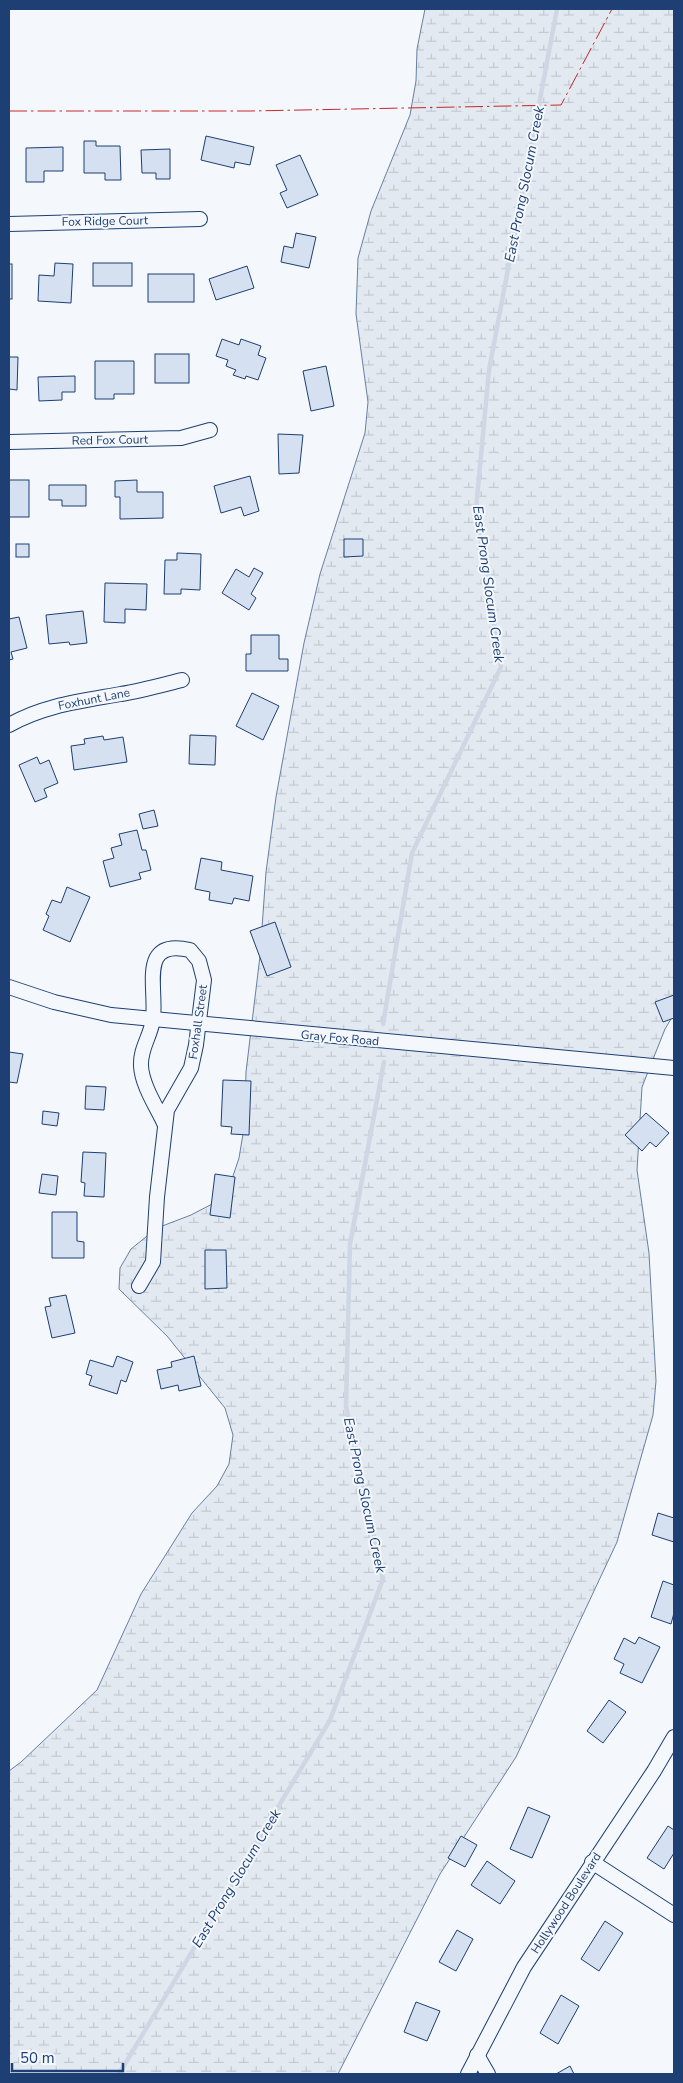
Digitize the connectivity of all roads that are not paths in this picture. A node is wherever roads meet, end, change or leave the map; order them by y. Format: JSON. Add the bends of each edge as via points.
{"nodes":[{"id":1,"x":200,"y":219,"type":"dead end"},
{"id":2,"x":9,"y":224,"type":"edge"},
{"id":3,"x":210,"y":430,"type":"dead end"},
{"id":4,"x":9,"y":442,"type":"edge"},
{"id":5,"x":182,"y":680,"type":"dead end"},
{"id":6,"x":9,"y":725,"type":"edge"},
{"id":7,"x":9,"y":987,"type":"edge"},
{"id":8,"x":153,"y":1020,"type":"junction"},
{"id":9,"x":198,"y":1024,"type":"junction"},
{"id":10,"x":674,"y":1068,"type":"edge"},
{"id":11,"x":164,"y":1123,"type":"junction"},
{"id":12,"x":139,"y":1286,"type":"dead end"},
{"id":13,"x":674,"y":1737,"type":"edge"},
{"id":14,"x":592,"y":1862,"type":"junction"},
{"id":15,"x":674,"y":1915,"type":"edge"},
{"id":16,"x":477,"y":2055,"type":"junction"},
{"id":17,"x":468,"y":2074,"type":"edge"},
{"id":18,"x":488,"y":2074,"type":"edge"}],
"edges":[{"from":1,"to":2,"type":"street","name":"Fox Ridge Court"},
{"from":3,"to":4,"type":"street","name":"Red Fox Court","via":[[181,438]]},
{"from":5,"to":6,"type":"street","name":"Foxhunt Lane","via":[[57,706]]},
{"from":7,"to":8,"type":"street","name":"Gray Fox Road","via":[[82,1009]]},
{"from":8,"to":9,"type":"street","name":"Gray Fox Road"},
{"from":8,"to":9,"type":"street","name":"Foxhall Street","via":[[154,962],[163,950],[171,947],[190,950],[198,961],[204,980]]},
{"from":8,"to":11,"type":"street","name":"Foxhall Street","via":[[141,1050],[141,1068]]},
{"from":9,"to":10,"type":"street","name":"Gray Fox Road"},
{"from":9,"to":11,"type":"street","name":"Foxhall Street","via":[[191,1068],[172,1099]]},
{"from":11,"to":12,"type":"street","name":"Foxhall Street","via":[[153,1262]]},
{"from":13,"to":14,"type":"street","name":"Hollywood Boulevard"},
{"from":14,"to":15,"type":"street"},
{"from":14,"to":16,"type":"street","name":"Hollywood Boulevard","via":[[524,1967]]},
{"from":16,"to":17,"type":"street","name":"Hollywood Boulevard"},
{"from":16,"to":18,"type":"street"}]}
